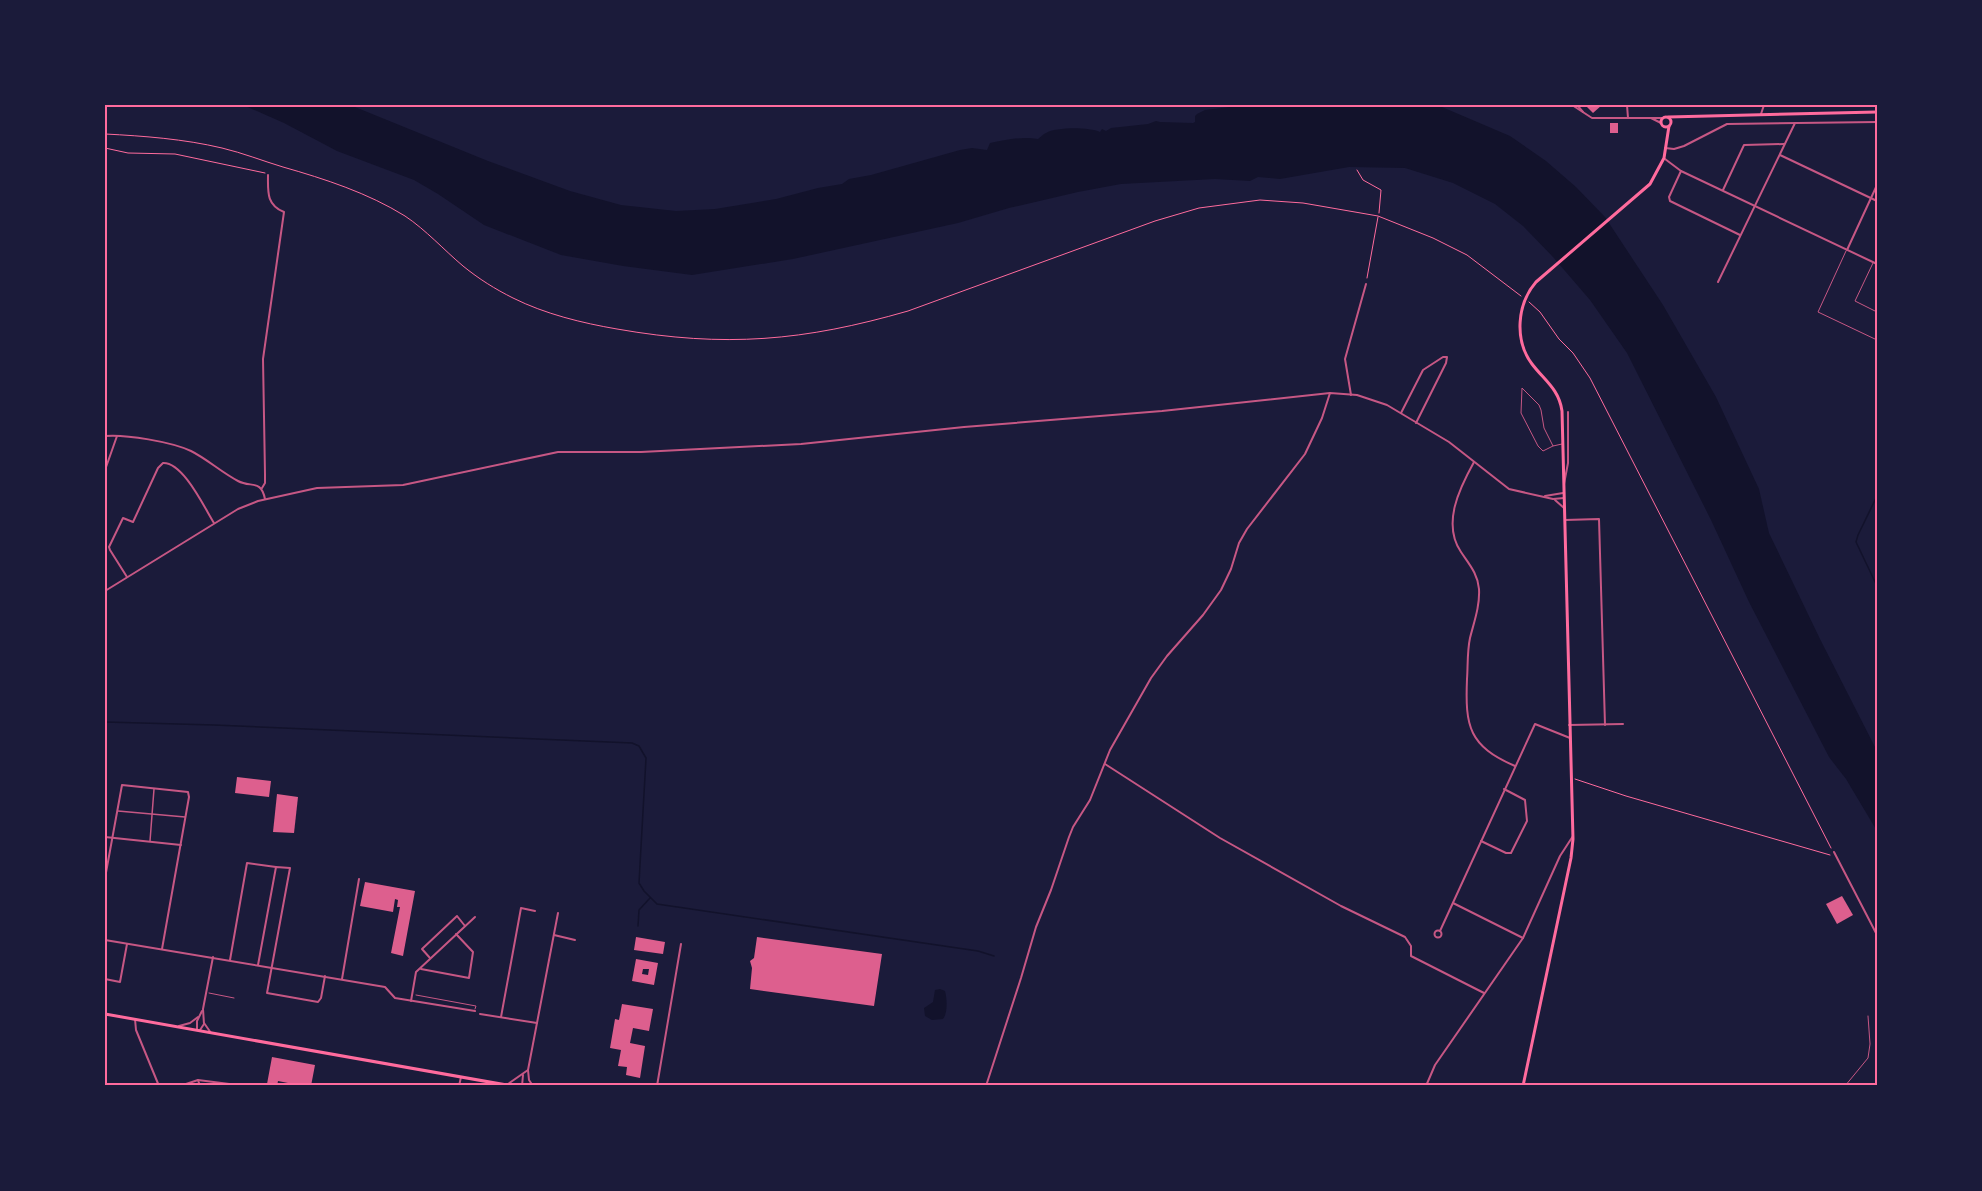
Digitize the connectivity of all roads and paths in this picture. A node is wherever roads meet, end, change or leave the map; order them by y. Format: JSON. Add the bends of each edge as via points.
{"nodes":[{"id":1,"x":1572,"y":105,"type":"edge"},
{"id":2,"x":1577,"y":105,"type":"edge"},
{"id":3,"x":1627,"y":105,"type":"edge"},
{"id":4,"x":1764,"y":105,"type":"edge"},
{"id":5,"x":1877,"y":112,"type":"edge"},
{"id":6,"x":1585,"y":114,"type":"junction"},
{"id":7,"x":1761,"y":115,"type":"junction"},
{"id":8,"x":1648,"y":117,"type":"junction"},
{"id":9,"x":1668,"y":117,"type":"junction"},
{"id":10,"x":1685,"y":117,"type":"junction"},
{"id":11,"x":1628,"y":118,"type":"junction"},
{"id":12,"x":1663,"y":118,"type":"junction"},
{"id":13,"x":1877,"y":122,"type":"edge"},
{"id":14,"x":1796,"y":123,"type":"junction"},
{"id":15,"x":1662,"y":124,"type":"junction"},
{"id":16,"x":1670,"y":124,"type":"junction"},
{"id":17,"x":105,"y":134,"type":"edge"},
{"id":18,"x":1666,"y":140,"type":"junction"},
{"id":19,"x":1785,"y":144,"type":"junction"},
{"id":20,"x":105,"y":148,"type":"edge"},
{"id":21,"x":1665,"y":148,"type":"junction"},
{"id":22,"x":1780,"y":155,"type":"junction"},
{"id":23,"x":1664,"y":158,"type":"junction"},
{"id":24,"x":1357,"y":170,"type":"dead end"},
{"id":25,"x":1681,"y":171,"type":"junction"},
{"id":26,"x":268,"y":175,"type":"joint"},
{"id":27,"x":1877,"y":185,"type":"edge"},
{"id":28,"x":1723,"y":190,"type":"junction"},
{"id":29,"x":1871,"y":198,"type":"junction"},
{"id":30,"x":1877,"y":201,"type":"edge"},
{"id":31,"x":1755,"y":206,"type":"junction"},
{"id":32,"x":1378,"y":216,"type":"junction"},
{"id":33,"x":1740,"y":235,"type":"junction"},
{"id":34,"x":1847,"y":250,"type":"junction"},
{"id":35,"x":1875,"y":263,"type":"edge"},
{"id":36,"x":1718,"y":282,"type":"dead end"},
{"id":37,"x":1366,"y":284,"type":"joint"},
{"id":38,"x":1525,"y":299,"type":"junction"},
{"id":39,"x":1877,"y":312,"type":"edge"},
{"id":40,"x":1877,"y":340,"type":"edge"},
{"id":41,"x":1330,"y":393,"type":"junction"},
{"id":42,"x":1351,"y":395,"type":"junction"},
{"id":43,"x":1568,"y":412,"type":"dead end"},
{"id":44,"x":1401,"y":413,"type":"junction"},
{"id":45,"x":1416,"y":424,"type":"junction"},
{"id":46,"x":117,"y":435,"type":"junction"},
{"id":47,"x":105,"y":436,"type":"edge"},
{"id":48,"x":1563,"y":444,"type":"junction"},
{"id":49,"x":1553,"y":446,"type":"junction"},
{"id":50,"x":1474,"y":462,"type":"junction"},
{"id":51,"x":105,"y":470,"type":"edge"},
{"id":52,"x":1564,"y":484,"type":"junction"},
{"id":53,"x":262,"y":489,"type":"junction"},
{"id":54,"x":1564,"y":495,"type":"junction"},
{"id":55,"x":1542,"y":496,"type":"junction"},
{"id":56,"x":265,"y":499,"type":"junction"},
{"id":57,"x":1553,"y":499,"type":"junction"},
{"id":58,"x":1565,"y":508,"type":"junction"},
{"id":59,"x":1565,"y":520,"type":"junction"},
{"id":60,"x":214,"y":523,"type":"junction"},
{"id":61,"x":127,"y":577,"type":"junction"},
{"id":62,"x":105,"y":590,"type":"edge"},
{"id":63,"x":1605,"y":724,"type":"junction"},
{"id":64,"x":1623,"y":724,"type":"dead end"},
{"id":65,"x":1569,"y":725,"type":"junction"},
{"id":66,"x":1570,"y":738,"type":"junction"},
{"id":67,"x":1104,"y":764,"type":"junction"},
{"id":68,"x":1515,"y":766,"type":"junction"},
{"id":69,"x":1570,"y":777,"type":"junction"},
{"id":70,"x":154,"y":788,"type":"junction"},
{"id":71,"x":1504,"y":789,"type":"junction"},
{"id":72,"x":117,"y":811,"type":"junction"},
{"id":73,"x":152,"y":815,"type":"junction"},
{"id":74,"x":186,"y":817,"type":"junction"},
{"id":75,"x":1573,"y":836,"type":"junction"},
{"id":76,"x":105,"y":837,"type":"edge"},
{"id":77,"x":112,"y":838,"type":"junction"},
{"id":78,"x":1481,"y":841,"type":"junction"},
{"id":79,"x":150,"y":842,"type":"junction"},
{"id":80,"x":181,"y":845,"type":"junction"},
{"id":81,"x":1834,"y":852,"type":"joint"},
{"id":82,"x":1837,"y":859,"type":"junction"},
{"id":83,"x":276,"y":867,"type":"junction"},
{"id":84,"x":105,"y":878,"type":"edge"},
{"id":85,"x":359,"y":879,"type":"dead end"},
{"id":86,"x":1453,"y":903,"type":"junction"},
{"id":87,"x":535,"y":911,"type":"dead end"},
{"id":88,"x":558,"y":913,"type":"dead end"},
{"id":89,"x":475,"y":917,"type":"dead end"},
{"id":90,"x":465,"y":926,"type":"junction"},
{"id":91,"x":1440,"y":931,"type":"dead end"},
{"id":92,"x":456,"y":934,"type":"junction"},
{"id":93,"x":554,"y":935,"type":"junction"},
{"id":94,"x":1877,"y":935,"type":"edge"},
{"id":95,"x":1523,"y":938,"type":"junction"},
{"id":96,"x":105,"y":940,"type":"edge"},
{"id":97,"x":575,"y":940,"type":"dead end"},
{"id":98,"x":127,"y":944,"type":"junction"},
{"id":99,"x":681,"y":944,"type":"dead end"},
{"id":100,"x":162,"y":949,"type":"junction"},
{"id":101,"x":213,"y":957,"type":"junction"},
{"id":102,"x":430,"y":959,"type":"junction"},
{"id":103,"x":230,"y":960,"type":"junction"},
{"id":104,"x":258,"y":965,"type":"junction"},
{"id":105,"x":273,"y":967,"type":"junction"},
{"id":106,"x":420,"y":969,"type":"junction"},
{"id":107,"x":325,"y":976,"type":"junction"},
{"id":108,"x":105,"y":979,"type":"edge"},
{"id":109,"x":342,"y":979,"type":"junction"},
{"id":110,"x":206,"y":993,"type":"junction"},
{"id":111,"x":1485,"y":994,"type":"junction"},
{"id":112,"x":416,"y":995,"type":"dead end"},
{"id":113,"x":234,"y":998,"type":"dead end"},
{"id":114,"x":436,"y":999,"type":"junction"},
{"id":115,"x":411,"y":1001,"type":"junction"},
{"id":116,"x":434,"y":1005,"type":"junction"},
{"id":117,"x":203,"y":1009,"type":"junction"},
{"id":118,"x":475,"y":1011,"type":"joint"},
{"id":119,"x":105,"y":1014,"type":"edge"},
{"id":120,"x":480,"y":1014,"type":"dead end"},
{"id":121,"x":198,"y":1017,"type":"junction"},
{"id":122,"x":501,"y":1017,"type":"junction"},
{"id":123,"x":1868,"y":1017,"type":"dead end"},
{"id":124,"x":135,"y":1019,"type":"junction"},
{"id":125,"x":204,"y":1022,"type":"junction"},
{"id":126,"x":537,"y":1023,"type":"junction"},
{"id":127,"x":177,"y":1027,"type":"junction"},
{"id":128,"x":199,"y":1031,"type":"junction"},
{"id":129,"x":211,"y":1033,"type":"junction"},
{"id":130,"x":528,"y":1070,"type":"junction"},
{"id":131,"x":523,"y":1075,"type":"junction"},
{"id":132,"x":461,"y":1077,"type":"junction"},
{"id":133,"x":198,"y":1080,"type":"junction"},
{"id":134,"x":529,"y":1080,"type":"junction"},
{"id":135,"x":506,"y":1085,"type":"edge"},
{"id":136,"x":159,"y":1086,"type":"edge"},
{"id":137,"x":180,"y":1086,"type":"edge"},
{"id":138,"x":200,"y":1086,"type":"edge"},
{"id":139,"x":244,"y":1086,"type":"edge"},
{"id":140,"x":459,"y":1086,"type":"edge"},
{"id":141,"x":512,"y":1086,"type":"edge"},
{"id":142,"x":524,"y":1086,"type":"edge"},
{"id":143,"x":533,"y":1086,"type":"edge"},
{"id":144,"x":657,"y":1086,"type":"edge"},
{"id":145,"x":986,"y":1086,"type":"edge"},
{"id":146,"x":1426,"y":1086,"type":"edge"},
{"id":147,"x":1523,"y":1086,"type":"edge"},
{"id":148,"x":1845,"y":1086,"type":"edge"}],
"edges":[{"from":1,"to":6,"type":"street"},
{"from":2,"to":6,"type":"street"},
{"from":3,"to":11,"type":"street"},
{"from":4,"to":7,"type":"street"},
{"from":5,"to":7,"type":"main road"},
{"from":6,"to":11,"type":"street","via":[[1594,118]]},
{"from":7,"to":10,"type":"main road"},
{"from":8,"to":11,"type":"street"},
{"from":8,"to":12,"type":"street"},
{"from":8,"to":15,"type":"street"},
{"from":9,"to":10,"type":"main road"},
{"from":9,"to":12,"type":"main road"},
{"from":9,"to":16,"type":"main road"},
{"from":10,"to":16,"type":"main road"},
{"from":12,"to":15,"type":"main road"},
{"from":13,"to":14,"type":"street"},
{"from":14,"to":19,"type":"street"},
{"from":14,"to":21,"type":"street","via":[[1727,124],[1684,146]]},
{"from":15,"to":16,"type":"main road"},
{"from":15,"to":18,"type":"main road"},
{"from":16,"to":18,"type":"main road"},
{"from":17,"to":32,"type":"path","via":[[211,146],[303,173],[375,200],[407,218],[473,274],[515,300],[605,327],[701,340],[796,337],[869,322],[1199,208],[1260,200]]},
{"from":18,"to":21,"type":"main road"},
{"from":19,"to":22,"type":"street"},
{"from":19,"to":28,"type":"street","via":[[1744,145]]},
{"from":20,"to":26,"type":"path","via":[[128,153],[175,153]]},
{"from":21,"to":23,"type":"main road"},
{"from":22,"to":29,"type":"street"},
{"from":22,"to":31,"type":"street"},
{"from":23,"to":25,"type":"street"},
{"from":23,"to":38,"type":"main road","via":[[1650,184],[1534,284]]},
{"from":24,"to":32,"type":"path","via":[[1363,180],[1381,190]]},
{"from":25,"to":28,"type":"street"},
{"from":25,"to":33,"type":"street","via":[[1670,201]]},
{"from":26,"to":53,"type":"street","via":[[269,201],[284,212],[263,359]]},
{"from":27,"to":29,"type":"street"},
{"from":28,"to":31,"type":"street"},
{"from":29,"to":30,"type":"street"},
{"from":29,"to":34,"type":"street"},
{"from":31,"to":33,"type":"street"},
{"from":31,"to":34,"type":"street"},
{"from":32,"to":37,"type":"path"},
{"from":32,"to":38,"type":"path","via":[[1467,255]]},
{"from":33,"to":36,"type":"street"},
{"from":34,"to":35,"type":"street"},
{"from":34,"to":40,"type":"lane","via":[[1818,312]]},
{"from":35,"to":39,"type":"lane","via":[[1855,302]]},
{"from":37,"to":42,"type":"street","via":[[1345,359]]},
{"from":38,"to":48,"type":"main road","via":[[1520,321],[1524,347],[1560,399]]},
{"from":38,"to":81,"type":"path","via":[[1540,312],[1590,378]]},
{"from":41,"to":42,"type":"street"},
{"from":41,"to":56,"type":"street","via":[[801,444],[558,452],[403,485],[325,487]]},
{"from":41,"to":67,"type":"street","via":[[1305,454],[1247,529],[1225,583],[1151,678]]},
{"from":42,"to":44,"type":"street","via":[[1381,402]]},
{"from":43,"to":52,"type":"street"},
{"from":44,"to":45,"type":"street"},
{"from":44,"to":45,"type":"street","via":[[1423,370],[1447,357]]},
{"from":45,"to":50,"type":"street","via":[[1449,442]]},
{"from":46,"to":47,"type":"street"},
{"from":46,"to":51,"type":"street"},
{"from":46,"to":53,"type":"street","via":[[189,450],[238,481]]},
{"from":48,"to":49,"type":"lane"},
{"from":48,"to":52,"type":"main road"},
{"from":49,"to":49,"type":"lane","via":[[1539,405],[1522,388],[1521,413],[1534,439],[1543,451]]},
{"from":50,"to":55,"type":"street","via":[[1509,489]]},
{"from":50,"to":68,"type":"street","via":[[1455,505],[1452,522],[1457,546],[1471,566],[1479,589],[1469,648],[1468,717],[1485,750]]},
{"from":52,"to":54,"type":"main road"},
{"from":53,"to":56,"type":"street"},
{"from":54,"to":55,"type":"street"},
{"from":54,"to":57,"type":"street","via":[[1561,500]]},
{"from":54,"to":58,"type":"main road"},
{"from":55,"to":57,"type":"street"},
{"from":56,"to":60,"type":"street"},
{"from":57,"to":58,"type":"street"},
{"from":58,"to":59,"type":"main road"},
{"from":59,"to":63,"type":"street","via":[[1599,519]]},
{"from":59,"to":65,"type":"main road"},
{"from":60,"to":61,"type":"street"},
{"from":60,"to":61,"type":"street","via":[[182,472],[163,463],[134,522],[123,518],[109,546]]},
{"from":61,"to":62,"type":"street"},
{"from":63,"to":64,"type":"street"},
{"from":63,"to":65,"type":"street"},
{"from":65,"to":66,"type":"main road"},
{"from":66,"to":68,"type":"street","via":[[1536,723]]},
{"from":66,"to":69,"type":"main road"},
{"from":67,"to":111,"type":"street","via":[[1220,838],[1405,937],[1411,946],[1411,956]]},
{"from":67,"to":145,"type":"street","via":[[1090,800],[1073,826],[1036,927]]},
{"from":68,"to":71,"type":"street"},
{"from":69,"to":75,"type":"main road"},
{"from":69,"to":82,"type":"path"},
{"from":70,"to":72,"type":"street","via":[[122,785]]},
{"from":70,"to":73,"type":"street"},
{"from":70,"to":74,"type":"street","via":[[188,792]]},
{"from":71,"to":78,"type":"street"},
{"from":71,"to":78,"type":"street","via":[[1525,800],[1526,823],[1511,853]]},
{"from":72,"to":73,"type":"street"},
{"from":72,"to":77,"type":"street"},
{"from":73,"to":74,"type":"street"},
{"from":73,"to":79,"type":"street"},
{"from":74,"to":80,"type":"street"},
{"from":75,"to":95,"type":"street","via":[[1557,861]]},
{"from":75,"to":147,"type":"main road"},
{"from":76,"to":77,"type":"street"},
{"from":77,"to":79,"type":"street"},
{"from":77,"to":84,"type":"street"},
{"from":78,"to":86,"type":"street"},
{"from":79,"to":80,"type":"street"},
{"from":80,"to":100,"type":"street"},
{"from":81,"to":82,"type":"street"},
{"from":82,"to":94,"type":"street"},
{"from":83,"to":103,"type":"street","via":[[247,863]]},
{"from":83,"to":104,"type":"street"},
{"from":83,"to":105,"type":"street","via":[[290,868]]},
{"from":85,"to":109,"type":"street"},
{"from":86,"to":91,"type":"street"},
{"from":86,"to":95,"type":"street"},
{"from":87,"to":122,"type":"street","via":[[521,908]]},
{"from":88,"to":93,"type":"street"},
{"from":89,"to":90,"type":"street"},
{"from":90,"to":92,"type":"street"},
{"from":90,"to":102,"type":"street","via":[[457,916],[422,949]]},
{"from":92,"to":102,"type":"street"},
{"from":92,"to":106,"type":"street","via":[[473,952],[468,978]]},
{"from":93,"to":97,"type":"street"},
{"from":93,"to":126,"type":"street"},
{"from":95,"to":111,"type":"street"},
{"from":96,"to":98,"type":"street"},
{"from":98,"to":100,"type":"street"},
{"from":98,"to":108,"type":"street","via":[[120,982]]},
{"from":99,"to":144,"type":"street"},
{"from":100,"to":101,"type":"street"},
{"from":101,"to":103,"type":"street"},
{"from":101,"to":110,"type":"street"},
{"from":102,"to":106,"type":"street"},
{"from":103,"to":104,"type":"street"},
{"from":104,"to":105,"type":"street"},
{"from":105,"to":107,"type":"street"},
{"from":105,"to":107,"type":"street","via":[[267,993],[312,1001],[320,1000]]},
{"from":106,"to":115,"type":"street","via":[[416,972]]},
{"from":107,"to":109,"type":"street"},
{"from":109,"to":115,"type":"street","via":[[385,987],[394,998]]},
{"from":110,"to":113,"type":"lane"},
{"from":110,"to":117,"type":"street"},
{"from":111,"to":146,"type":"street"},
{"from":112,"to":114,"type":"lane"},
{"from":114,"to":116,"type":"lane"},
{"from":114,"to":118,"type":"lane","via":[[476,1006]]},
{"from":115,"to":116,"type":"street"},
{"from":116,"to":118,"type":"street"},
{"from":117,"to":121,"type":"street"},
{"from":117,"to":125,"type":"street"},
{"from":119,"to":124,"type":"main road"},
{"from":120,"to":122,"type":"street"},
{"from":121,"to":127,"type":"street"},
{"from":121,"to":128,"type":"street"},
{"from":122,"to":126,"type":"street"},
{"from":123,"to":148,"type":"lane","via":[[1868,1058]]},
{"from":124,"to":127,"type":"main road"},
{"from":124,"to":136,"type":"street"},
{"from":125,"to":128,"type":"street"},
{"from":125,"to":129,"type":"street"},
{"from":126,"to":130,"type":"street"},
{"from":127,"to":128,"type":"main road"},
{"from":128,"to":129,"type":"main road"},
{"from":129,"to":132,"type":"main road"},
{"from":130,"to":131,"type":"street"},
{"from":130,"to":134,"type":"street"},
{"from":131,"to":135,"type":"street"},
{"from":131,"to":142,"type":"street"},
{"from":132,"to":135,"type":"main road"},
{"from":132,"to":140,"type":"street"},
{"from":133,"to":137,"type":"street"},
{"from":133,"to":138,"type":"street"},
{"from":133,"to":139,"type":"street"},
{"from":134,"to":142,"type":"street"},
{"from":134,"to":143,"type":"street"},
{"from":135,"to":141,"type":"main road"}]}
